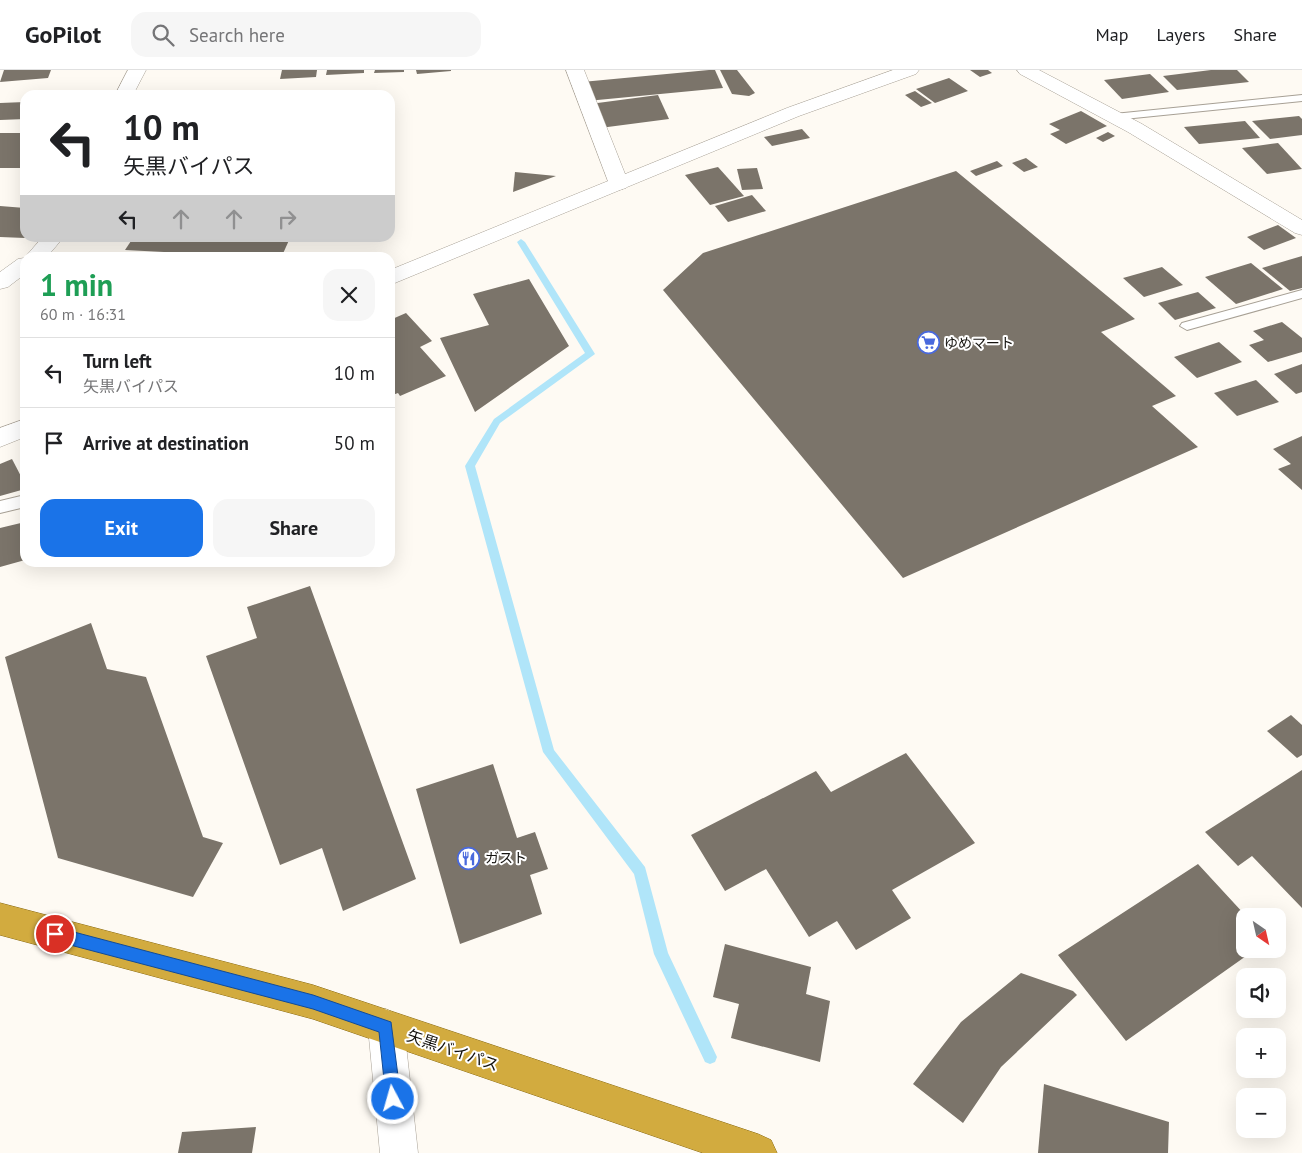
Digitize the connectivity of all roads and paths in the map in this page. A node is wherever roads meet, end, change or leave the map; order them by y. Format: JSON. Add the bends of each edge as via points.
{"nodes":[{"id":1,"x":137,"y":70,"type":"edge"},
{"id":2,"x":575,"y":70,"type":"edge"},
{"id":3,"x":910,"y":70,"type":"edge"},
{"id":4,"x":1026,"y":70,"type":"edge"},
{"id":5,"x":127,"y":90,"type":"edge"},
{"id":6,"x":1302,"y":98,"type":"edge"},
{"id":7,"x":1114,"y":118,"type":"junction"},
{"id":8,"x":619,"y":184,"type":"junction"},
{"id":9,"x":1302,"y":229,"type":"edge"},
{"id":10,"x":49,"y":242,"type":"edge"},
{"id":11,"x":40,"y":252,"type":"edge"},
{"id":12,"x":20,"y":268,"type":"edge"},
{"id":13,"x":395,"y":276,"type":"edge"},
{"id":14,"x":0,"y":282,"type":"edge"},
{"id":15,"x":1302,"y":294,"type":"edge"},
{"id":16,"x":1187,"y":326,"type":"dead end"},
{"id":17,"x":20,"y":430,"type":"edge"},
{"id":18,"x":0,"y":438,"type":"edge"},
{"id":19,"x":20,"y":501,"type":"edge"},
{"id":20,"x":0,"y":507,"type":"edge"},
{"id":21,"x":0,"y":919,"type":"edge"},
{"id":22,"x":386,"y":1027,"type":"junction"},
{"id":23,"x":753,"y":1152,"type":"edge"},
{"id":24,"x":399,"y":1153,"type":"edge"}],
"edges":[{"from":1,"to":5,"type":"street"},
{"from":2,"to":8,"type":"street"},
{"from":3,"to":8,"type":"street","via":[[793,112]]},
{"from":4,"to":7,"type":"street"},
{"from":6,"to":7,"type":"lane"},
{"from":7,"to":9,"type":"street"},
{"from":8,"to":13,"type":"street"},
{"from":10,"to":11,"type":"street"},
{"from":12,"to":14,"type":"street"},
{"from":15,"to":16,"type":"lane"},
{"from":17,"to":18,"type":"street"},
{"from":19,"to":20,"type":"lane"},
{"from":21,"to":22,"type":"highway","name":"矢黒バイパス","via":[[313,1002]]},
{"from":22,"to":23,"type":"highway","name":"矢黒バイパス"},
{"from":22,"to":24,"type":"street"}]}
